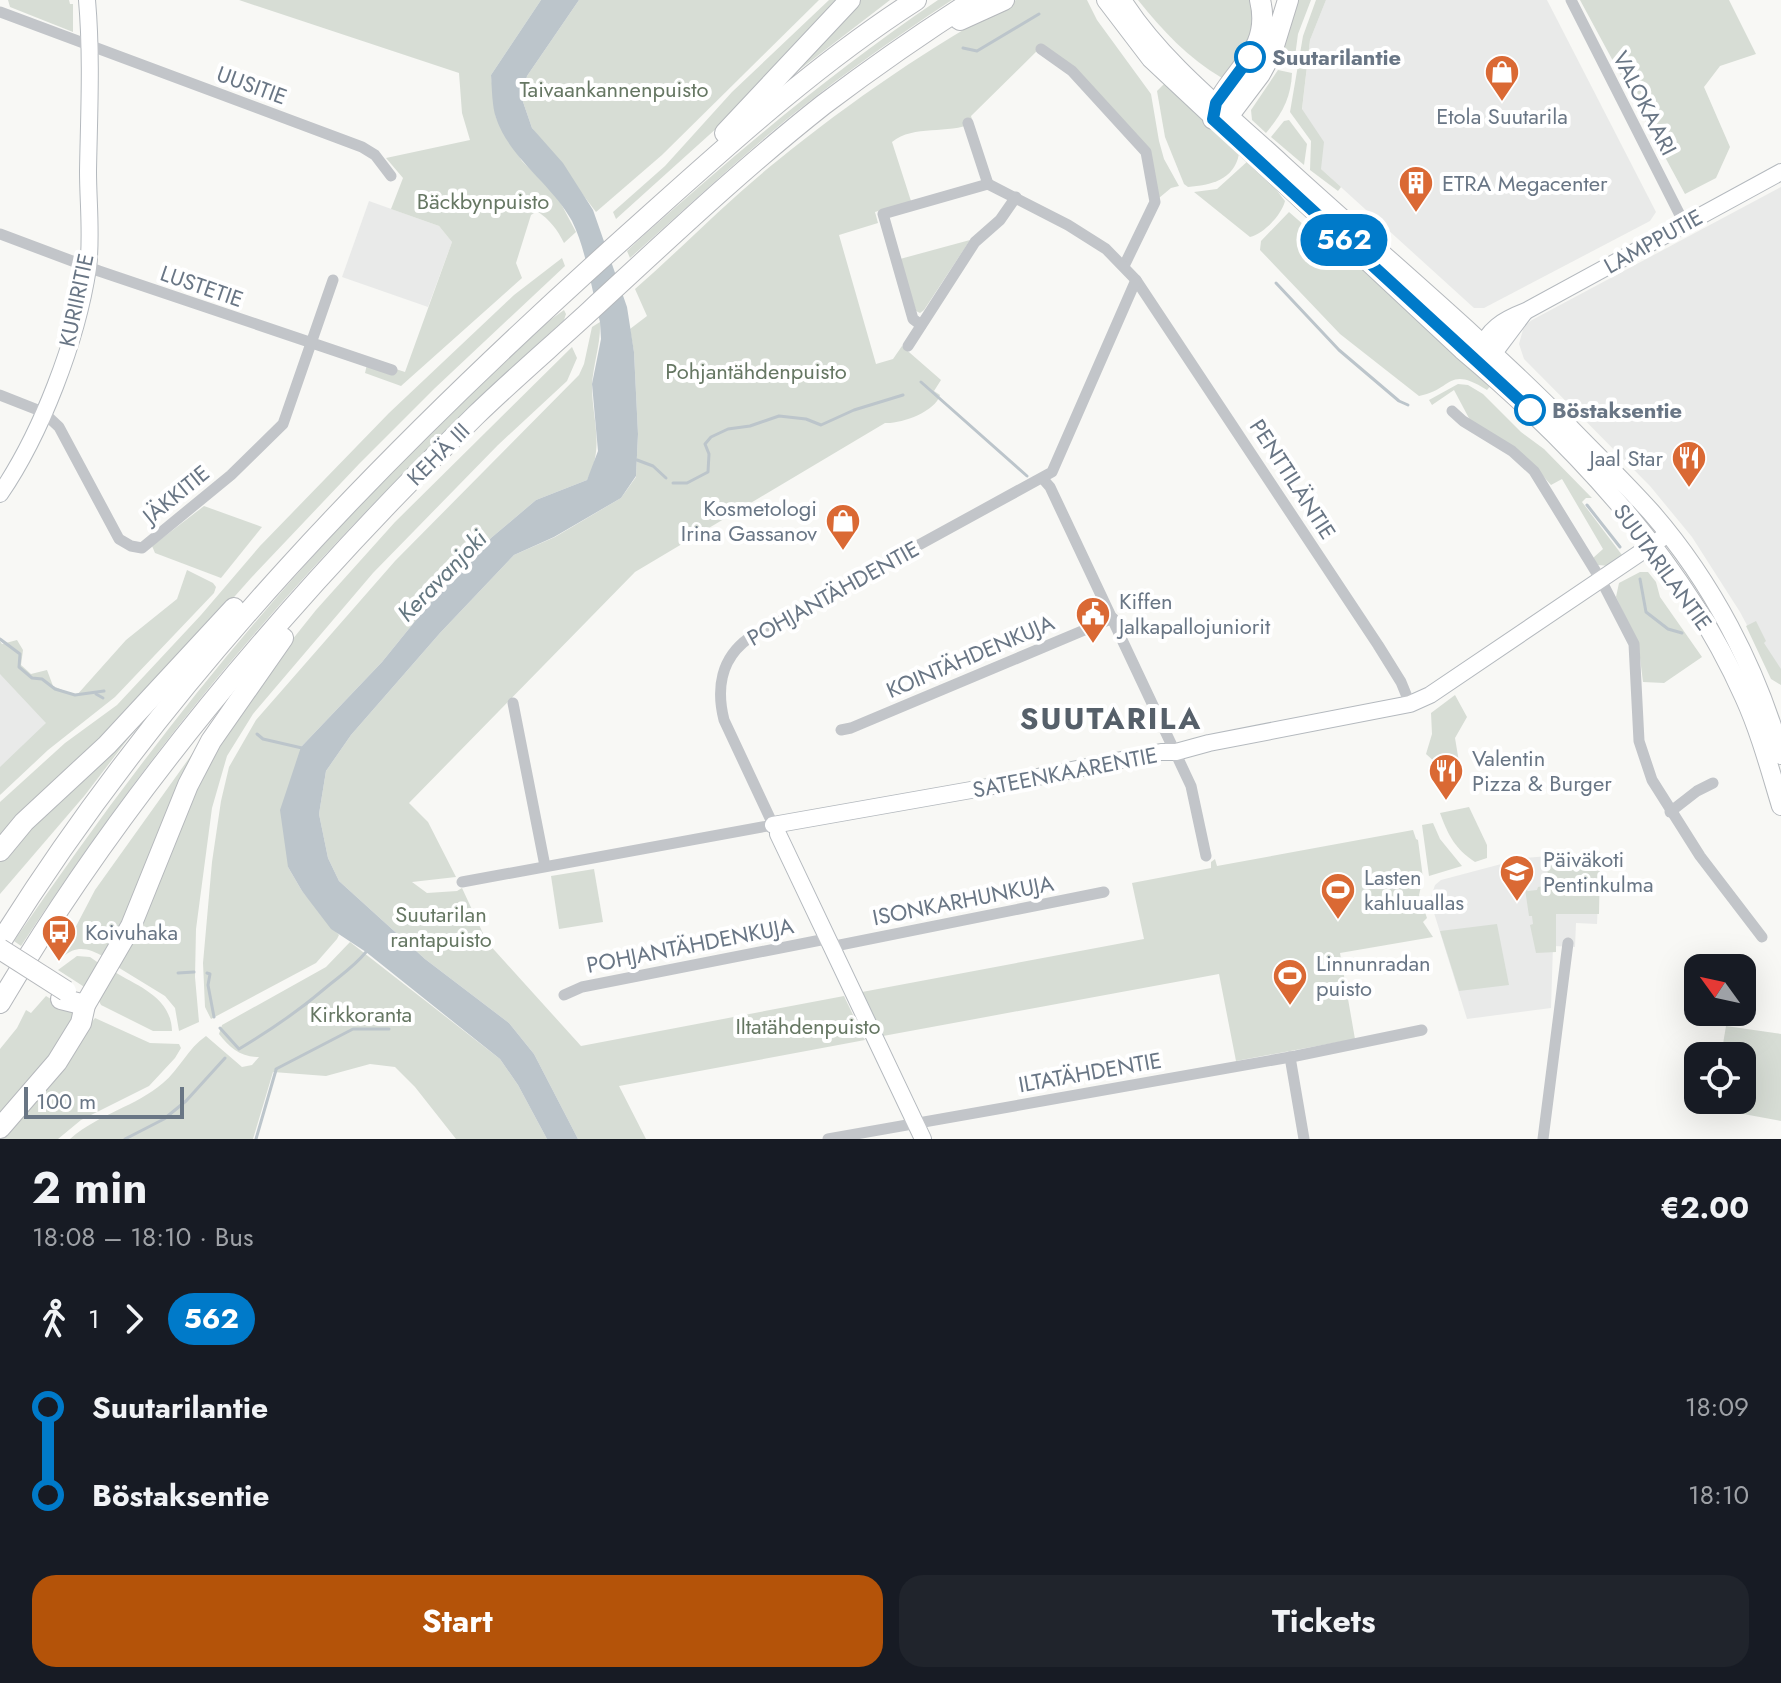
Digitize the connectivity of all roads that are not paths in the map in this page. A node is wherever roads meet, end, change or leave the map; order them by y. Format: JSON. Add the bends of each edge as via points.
{"nodes":[{"id":1,"x":87,"y":0,"type":"edge"},
{"id":2,"x":850,"y":0,"type":"edge"},
{"id":3,"x":916,"y":0,"type":"edge"},
{"id":4,"x":974,"y":0,"type":"edge"},
{"id":5,"x":1004,"y":0,"type":"edge"},
{"id":6,"x":1106,"y":0,"type":"edge"},
{"id":7,"x":1122,"y":0,"type":"edge"},
{"id":8,"x":1260,"y":0,"type":"edge"},
{"id":9,"x":1288,"y":0,"type":"edge"},
{"id":10,"x":1571,"y":0,"type":"edge"},
{"id":11,"x":0,"y":12,"type":"edge"},
{"id":12,"x":926,"y":31,"type":"junction"},
{"id":13,"x":90,"y":44,"type":"junction"},
{"id":14,"x":1041,"y":49,"type":"dead end"},
{"id":15,"x":1219,"y":113,"type":"junction"},
{"id":16,"x":968,"y":123,"type":"dead end"},
{"id":17,"x":1781,"y":172,"type":"edge"},
{"id":18,"x":391,"y":176,"type":"dead end"},
{"id":19,"x":988,"y":184,"type":"junction"},
{"id":20,"x":1016,"y":197,"type":"junction"},
{"id":21,"x":666,"y":199,"type":"junction"},
{"id":22,"x":1684,"y":223,"type":"junction"},
{"id":23,"x":0,"y":234,"type":"edge"},
{"id":24,"x":1124,"y":266,"type":"junction"},
{"id":25,"x":88,"y":267,"type":"junction"},
{"id":26,"x":333,"y":280,"type":"dead end"},
{"id":27,"x":1136,"y":280,"type":"junction"},
{"id":28,"x":921,"y":325,"type":"junction"},
{"id":29,"x":312,"y":344,"type":"junction"},
{"id":30,"x":908,"y":346,"type":"dead end"},
{"id":31,"x":1488,"y":347,"type":"junction"},
{"id":32,"x":1476,"y":362,"type":"junction"},
{"id":33,"x":392,"y":370,"type":"dead end"},
{"id":34,"x":0,"y":395,"type":"edge"},
{"id":35,"x":1452,"y":411,"type":"dead end"},
{"id":36,"x":43,"y":412,"type":"junction"},
{"id":37,"x":1043,"y":479,"type":"junction"},
{"id":38,"x":0,"y":494,"type":"edge"},
{"id":39,"x":1668,"y":534,"type":"junction"},
{"id":40,"x":1652,"y":545,"type":"junction"},
{"id":41,"x":291,"y":564,"type":"junction"},
{"id":42,"x":329,"y":568,"type":"junction"},
{"id":43,"x":1601,"y":580,"type":"junction"},
{"id":44,"x":1113,"y":618,"type":"junction"},
{"id":45,"x":513,"y":703,"type":"dead end"},
{"id":46,"x":1410,"y":704,"type":"junction"},
{"id":47,"x":841,"y":730,"type":"dead end"},
{"id":48,"x":1774,"y":731,"type":"edge"},
{"id":49,"x":1176,"y":752,"type":"junction"},
{"id":50,"x":1713,"y":783,"type":"dead end"},
{"id":51,"x":1781,"y":806,"type":"edge"},
{"id":52,"x":1670,"y":812,"type":"junction"},
{"id":53,"x":776,"y":830,"type":"junction"},
{"id":54,"x":0,"y":851,"type":"edge"},
{"id":55,"x":1206,"y":856,"type":"dead end"},
{"id":56,"x":545,"y":866,"type":"junction"},
{"id":57,"x":462,"y":882,"type":"dead end"},
{"id":58,"x":1104,"y":892,"type":"dead end"},
{"id":59,"x":1762,"y":937,"type":"dead end"},
{"id":60,"x":0,"y":943,"type":"edge"},
{"id":61,"x":828,"y":943,"type":"junction"},
{"id":62,"x":1568,"y":943,"type":"dead end"},
{"id":63,"x":0,"y":949,"type":"edge"},
{"id":64,"x":0,"y":961,"type":"edge"},
{"id":65,"x":64,"y":995,"type":"junction"},
{"id":66,"x":564,"y":995,"type":"dead end"},
{"id":67,"x":0,"y":1003,"type":"edge"},
{"id":68,"x":85,"y":1005,"type":"junction"},
{"id":69,"x":1422,"y":1030,"type":"dead end"},
{"id":70,"x":1290,"y":1057,"type":"junction"},
{"id":71,"x":0,"y":1128,"type":"edge"},
{"id":72,"x":919,"y":1132,"type":"edge"},
{"id":73,"x":828,"y":1139,"type":"edge"},
{"id":74,"x":1304,"y":1139,"type":"edge"},
{"id":75,"x":1543,"y":1139,"type":"edge"}],
"edges":[{"from":1,"to":13,"type":"street","name":"KURIIRITIE"},
{"from":2,"to":21,"type":"highway"},
{"from":3,"to":21,"type":"highway","name":"KEHÄ III","via":[[762,116]]},
{"from":4,"to":12,"type":"highway","name":"KEHÄ III"},
{"from":5,"to":12,"type":"highway"},
{"from":6,"to":15,"type":"main road","name":"SUUTARILANTIE","via":[[1151,59]]},
{"from":7,"to":15,"type":"main road","name":"SUUTARILANTIE"},
{"from":8,"to":15,"type":"highway","via":[[1256,46]]},
{"from":9,"to":15,"type":"highway","via":[[1272,52]]},
{"from":10,"to":22,"type":"street","name":"VALOKAARI"},
{"from":11,"to":13,"type":"street","name":"UUSITIE"},
{"from":12,"to":42,"type":"highway","name":"KEHÄ III","via":[[770,149],[644,261],[478,413]]},
{"from":13,"to":18,"type":"street","name":"UUSITIE","via":[[362,147]]},
{"from":13,"to":25,"type":"street","name":"KURIIRITIE"},
{"from":14,"to":24,"type":"street","via":[[1072,71],[1146,152],[1155,202]]},
{"from":15,"to":31,"type":"main road","name":"SUUTARILANTIE"},
{"from":15,"to":32,"type":"main road","name":"SUUTARILANTIE"},
{"from":16,"to":19,"type":"street"},
{"from":17,"to":22,"type":"street","name":"LAMPPUTIE"},
{"from":19,"to":20,"type":"street","name":"PENTTILÄNTIE"},
{"from":19,"to":28,"type":"street","via":[[883,214],[913,319]]},
{"from":20,"to":24,"type":"street","name":"PENTTILÄNTIE","via":[[1106,249]]},
{"from":20,"to":28,"type":"street","via":[[975,242]]},
{"from":21,"to":41,"type":"highway","name":"KEHÄ III","via":[[394,454]]},
{"from":22,"to":31,"type":"street","name":"LAMPPUTIE","via":[[1526,311]]},
{"from":23,"to":25,"type":"street","name":"LUSTETIE"},
{"from":24,"to":27,"type":"street","name":"PENTTILÄNTIE"},
{"from":25,"to":29,"type":"street","name":"LUSTETIE"},
{"from":25,"to":36,"type":"street","name":"KURIIRITIE","via":[[71,339]]},
{"from":26,"to":29,"type":"street","name":"JÄKKITIE"},
{"from":27,"to":37,"type":"street","via":[[1052,472]]},
{"from":27,"to":46,"type":"street","name":"PENTTILÄNTIE","via":[[1373,637]]},
{"from":28,"to":30,"type":"street"},
{"from":29,"to":33,"type":"street","name":"LUSTETIE"},
{"from":29,"to":36,"type":"street","name":"JÄKKITIE","via":[[275,434],[142,548],[119,539],[66,437]]},
{"from":31,"to":32,"type":"street","name":"LAMPPUTIE"},
{"from":31,"to":39,"type":"main road","name":"SUUTARILANTIE"},
{"from":32,"to":40,"type":"main road","name":"SUUTARILANTIE","via":[[1600,481]]},
{"from":34,"to":36,"type":"street","name":"JÄKKITIE"},
{"from":35,"to":43,"type":"street","via":[[1534,471]]},
{"from":36,"to":38,"type":"street","name":"KURIIRITIE"},
{"from":37,"to":44,"type":"street"},
{"from":37,"to":53,"type":"street","name":"POHJANTÄHDENTIE","via":[[749,638],[731,654],[720,689],[724,720]]},
{"from":39,"to":40,"type":"street","name":"SATEENKAARENTIE"},
{"from":39,"to":48,"type":"main road","name":"SUUTARILANTIE","via":[[1728,624],[1764,697]]},
{"from":40,"to":43,"type":"street","name":"SATEENKAARENTIE"},
{"from":40,"to":48,"type":"main road","name":"SUUTARILANTIE"},
{"from":41,"to":54,"type":"highway","via":[[239,603]]},
{"from":41,"to":60,"type":"highway","name":"KEHÄ III","via":[[149,734]]},
{"from":42,"to":67,"type":"highway","name":"KEHÄ III","via":[[239,671],[125,817]]},
{"from":42,"to":68,"type":"highway","via":[[211,741],[131,926]]},
{"from":43,"to":46,"type":"street","name":"SATEENKAARENTIE"},
{"from":43,"to":52,"type":"street","via":[[1634,644],[1642,754]]},
{"from":44,"to":47,"type":"street","name":"KOINTÄHDENKUJA"},
{"from":44,"to":49,"type":"street"},
{"from":45,"to":56,"type":"street"},
{"from":46,"to":49,"type":"street","name":"SATEENKAARENTIE"},
{"from":48,"to":51,"type":"main road","name":"SUUTARILANTIE"},
{"from":49,"to":53,"type":"street","name":"SATEENKAARENTIE"},
{"from":49,"to":55,"type":"street","via":[[1191,786]]},
{"from":50,"to":52,"type":"street"},
{"from":52,"to":59,"type":"street"},
{"from":53,"to":56,"type":"street","name":"SATEENKAARENTIE"},
{"from":53,"to":61,"type":"street","name":"POHJANTÄHDENTIE"},
{"from":56,"to":57,"type":"street","name":"SATEENKAARENTIE"},
{"from":58,"to":61,"type":"street","name":"ISONKARHUNKUJA"},
{"from":61,"to":66,"type":"street","name":"POHJANTÄHDENKUJA","via":[[582,987]]},
{"from":61,"to":72,"type":"street","name":"POHJANTÄHDENTIE"},
{"from":62,"to":75,"type":"street"},
{"from":63,"to":65,"type":"highway","bridge":true},
{"from":64,"to":65,"type":"highway"},
{"from":65,"to":68,"type":"highway"},
{"from":68,"to":71,"type":"highway","via":[[81,1023],[57,1062]]},
{"from":69,"to":70,"type":"street","name":"ILTATÄHDENTIE"},
{"from":70,"to":72,"type":"street","name":"ILTATÄHDENTIE"},
{"from":70,"to":74,"type":"street"},
{"from":72,"to":73,"type":"street","name":"ILTATÄHDENTIE"}]}
